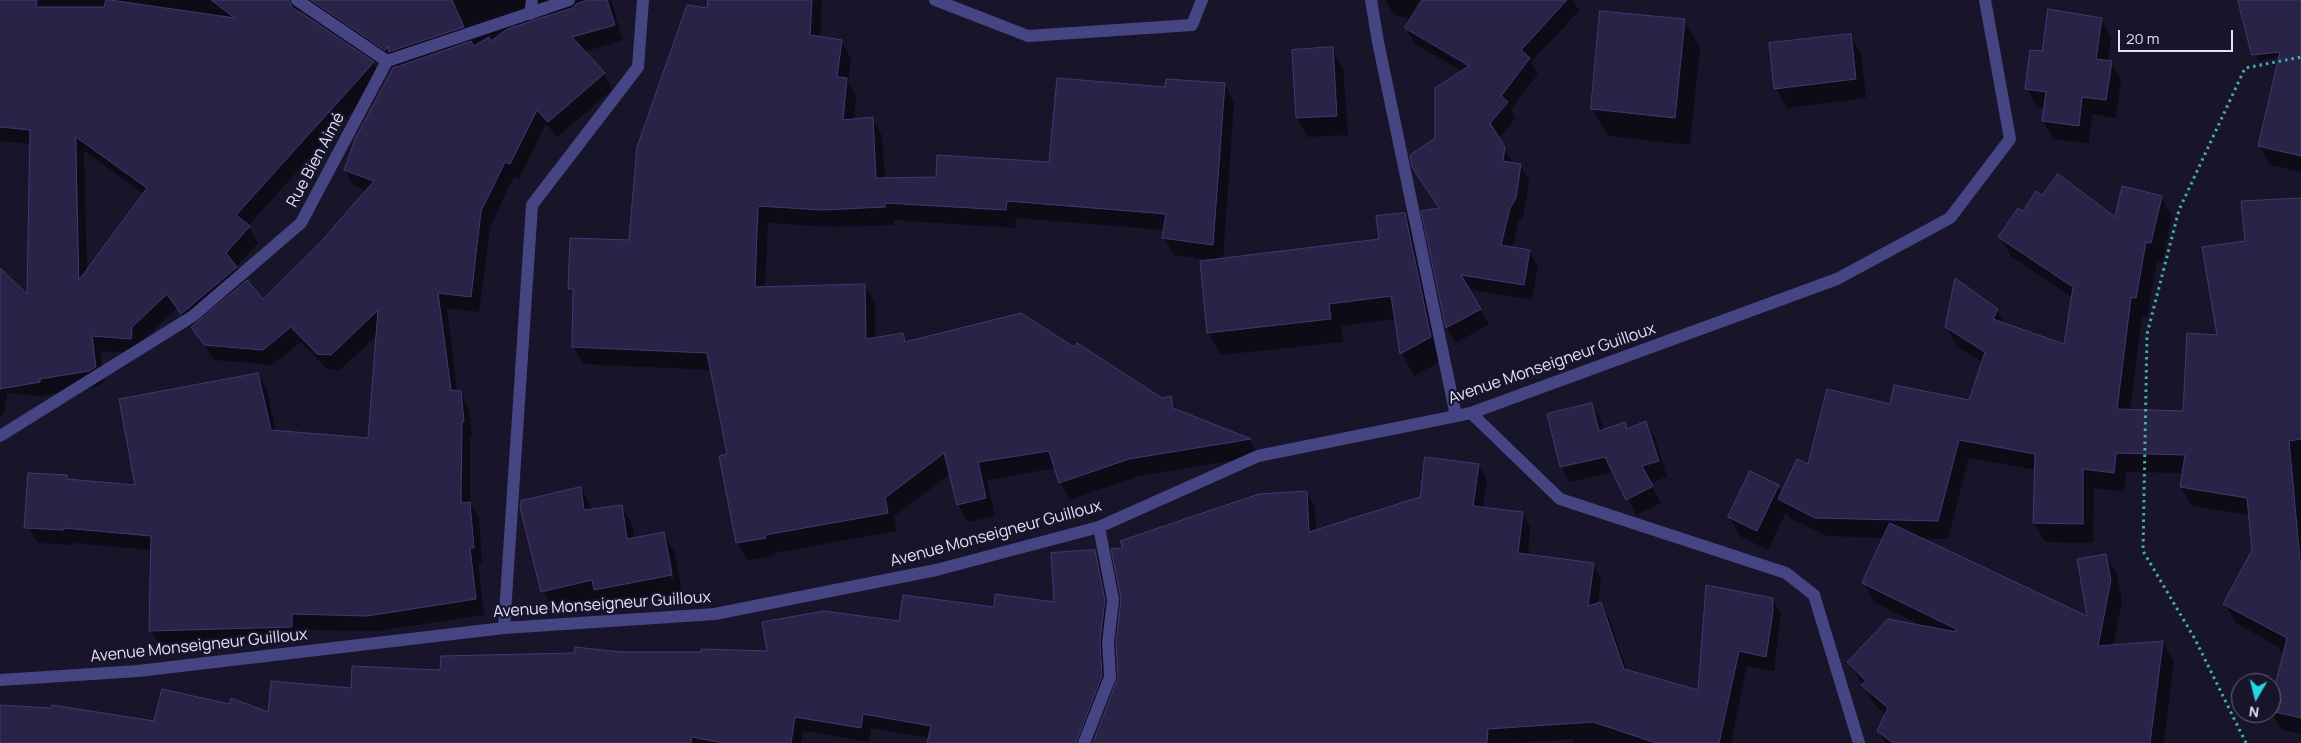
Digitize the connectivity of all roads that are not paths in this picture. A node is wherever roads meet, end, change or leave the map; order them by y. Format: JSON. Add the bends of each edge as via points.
{"nodes":[{"id":1,"x":298,"y":0,"type":"edge"},
{"id":2,"x":532,"y":0,"type":"edge"},
{"id":3,"x":569,"y":0,"type":"edge"},
{"id":4,"x":643,"y":0,"type":"edge"},
{"id":5,"x":935,"y":0,"type":"edge"},
{"id":6,"x":1202,"y":0,"type":"edge"},
{"id":7,"x":1371,"y":0,"type":"edge"},
{"id":8,"x":1985,"y":0,"type":"edge"},
{"id":9,"x":530,"y":14,"type":"junction"},
{"id":10,"x":386,"y":61,"type":"junction"},
{"id":11,"x":1471,"y":413,"type":"junction"},
{"id":12,"x":1456,"y":416,"type":"junction"},
{"id":13,"x":0,"y":436,"type":"edge"},
{"id":14,"x":1099,"y":527,"type":"junction"},
{"id":15,"x":504,"y":628,"type":"junction"},
{"id":16,"x":0,"y":680,"type":"edge"},
{"id":17,"x":1084,"y":743,"type":"edge"},
{"id":18,"x":1859,"y":743,"type":"edge"}],
"edges":[{"from":1,"to":10,"type":"street"},
{"from":2,"to":9,"type":"street"},
{"from":3,"to":9,"type":"street"},
{"from":4,"to":15,"type":"street","via":[[638,67],[532,205]]},
{"from":5,"to":6,"type":"street","via":[[1028,36],[1192,25]]},
{"from":7,"to":12,"type":"street"},
{"from":8,"to":11,"type":"street","name":"Avenue Monseigneur Guilloux","via":[[2010,138],[1950,218],[1837,279]]},
{"from":9,"to":10,"type":"street"},
{"from":10,"to":13,"type":"street","name":"Rue Bien Aimé","via":[[301,223],[193,316]]},
{"from":11,"to":12,"type":"street","name":"Avenue Monseigneur Guilloux"},
{"from":11,"to":18,"type":"street","via":[[1560,500],[1786,573],[1814,595]]},
{"from":12,"to":14,"type":"street","name":"Avenue Monseigneur Guilloux","via":[[1258,456]]},
{"from":14,"to":15,"type":"street","name":"Avenue Monseigneur Guilloux","via":[[936,570],[715,614]]},
{"from":14,"to":17,"type":"street","via":[[1114,600],[1108,643],[1110,678]]},
{"from":15,"to":16,"type":"street","name":"Avenue Monseigneur Guilloux","via":[[138,671]]}]}
